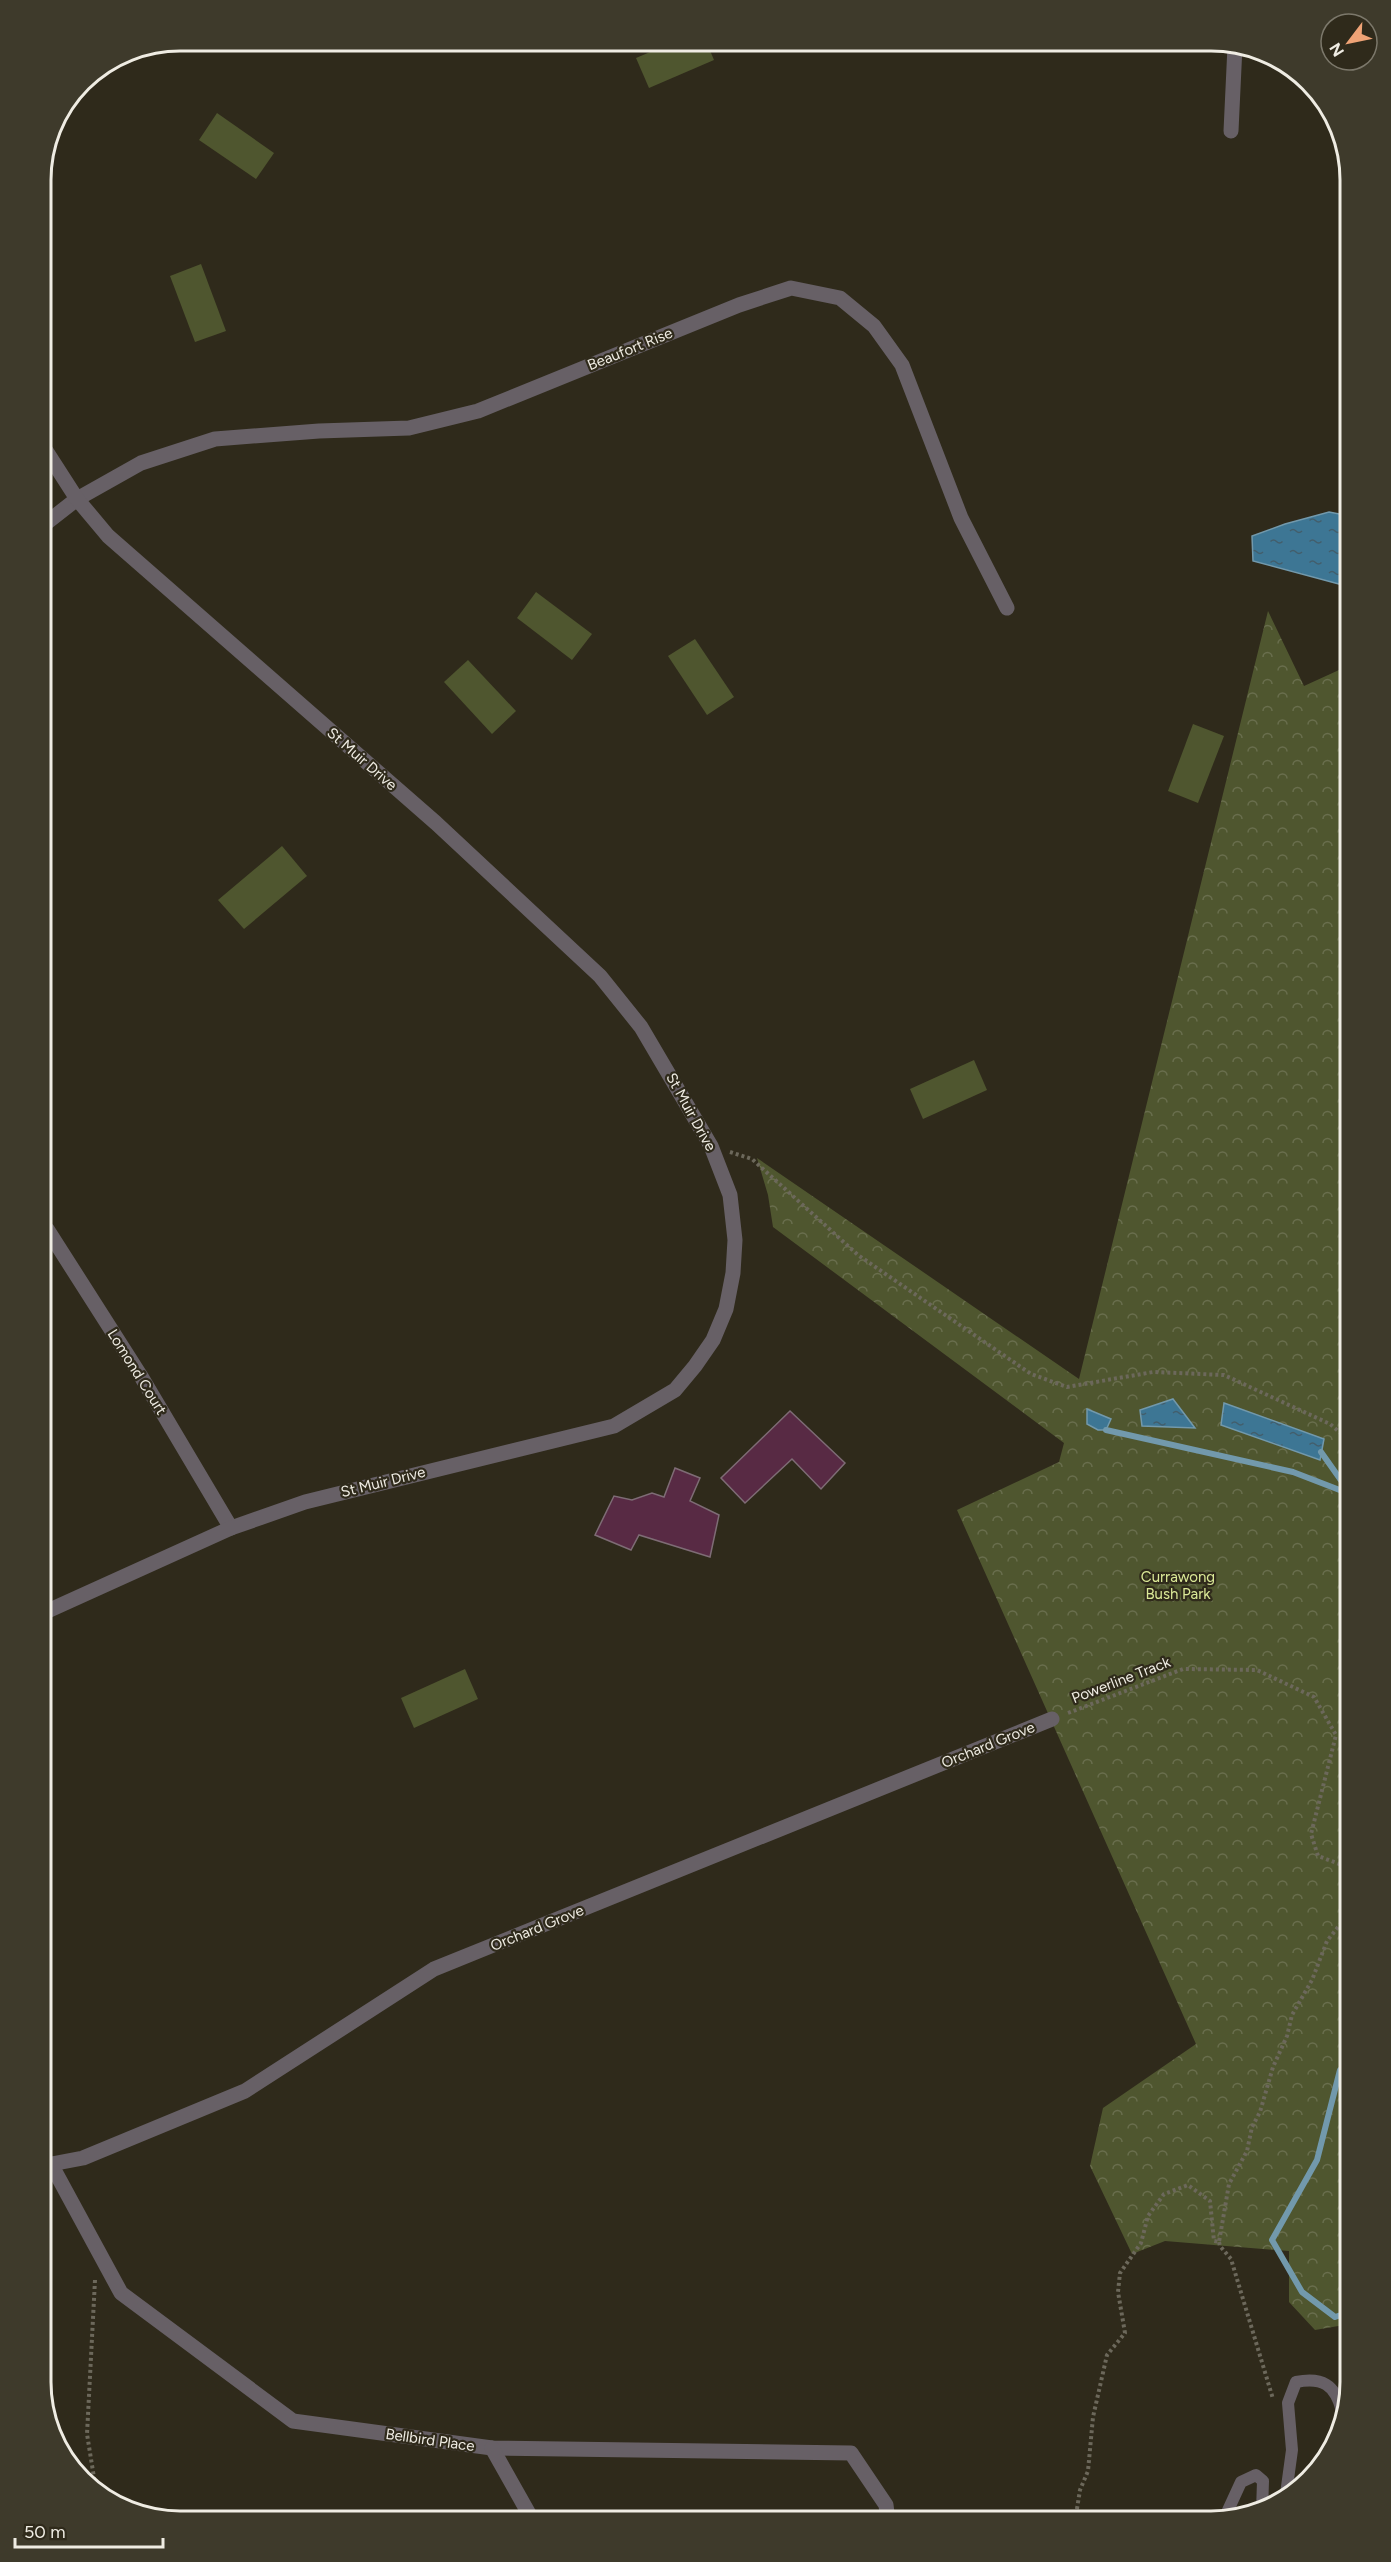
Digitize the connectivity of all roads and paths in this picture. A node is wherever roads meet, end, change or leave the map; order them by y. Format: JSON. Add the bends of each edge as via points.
{"nodes":[{"id":1,"x":1235,"y":53,"type":"edge"},
{"id":2,"x":1231,"y":131,"type":"dead end"},
{"id":3,"x":51,"y":459,"type":"edge"},
{"id":4,"x":78,"y":499,"type":"junction"},
{"id":5,"x":51,"y":519,"type":"edge"},
{"id":6,"x":1008,"y":608,"type":"dead end"},
{"id":7,"x":711,"y":1146,"type":"junction"},
{"id":8,"x":51,"y":1235,"type":"edge"},
{"id":9,"x":1340,"y":1433,"type":"edge"},
{"id":10,"x":231,"y":1528,"type":"junction"},
{"id":11,"x":51,"y":1609,"type":"edge"},
{"id":12,"x":1052,"y":1719,"type":"joint"},
{"id":13,"x":1340,"y":1864,"type":"edge"},
{"id":14,"x":1340,"y":1925,"type":"edge"},
{"id":15,"x":51,"y":2164,"type":"edge"},
{"id":16,"x":51,"y":2173,"type":"edge"},
{"id":17,"x":1220,"y":2242,"type":"junction"},
{"id":18,"x":96,"y":2247,"type":"junction"},
{"id":19,"x":1339,"y":2400,"type":"edge"},
{"id":20,"x":1288,"y":2403,"type":"junction"},
{"id":21,"x":492,"y":2448,"type":"junction"},
{"id":22,"x":94,"y":2478,"type":"edge"},
{"id":23,"x":1287,"y":2486,"type":"edge"},
{"id":24,"x":1263,"y":2500,"type":"edge"},
{"id":25,"x":1228,"y":2510,"type":"edge"},
{"id":26,"x":527,"y":2511,"type":"edge"},
{"id":27,"x":887,"y":2511,"type":"edge"},
{"id":28,"x":1077,"y":2511,"type":"edge"}],
"edges":[{"from":1,"to":2,"type":"street"},
{"from":3,"to":4,"type":"street","name":"St Muir Drive"},
{"from":4,"to":5,"type":"street","name":"Beaufort Rise"},
{"from":4,"to":6,"type":"street","name":"Beaufort Rise","via":[[141,463],[215,440],[409,428],[478,411],[739,305],[791,288],[840,298],[874,326],[902,365],[961,518]]},
{"from":4,"to":7,"type":"street","name":"St Muir Drive","via":[[108,536],[436,823],[600,976],[641,1027]]},
{"from":7,"to":9,"type":"path","via":[[752,1159],[858,1255],[1030,1374],[1067,1387],[1154,1372],[1224,1375],[1330,1424]]},
{"from":7,"to":10,"type":"street","name":"St Muir Drive","via":[[730,1195],[735,1240],[733,1273],[726,1309],[713,1340],[675,1390],[614,1426],[305,1502]]},
{"from":8,"to":10,"type":"street","name":"Lomond Court"},
{"from":10,"to":11,"type":"street","name":"St Muir Drive"},
{"from":12,"to":13,"type":"path","name":"Powerline Track","via":[[1183,1669],[1257,1670],[1314,1697],[1336,1735],[1311,1834],[1318,1856]]},
{"from":12,"to":15,"type":"street","name":"Orchard Grove","via":[[434,1970],[245,2091],[83,2158]]},
{"from":14,"to":17,"type":"path","via":[[1327,1941],[1312,1980],[1292,2015],[1247,2151],[1229,2184]]},
{"from":16,"to":18,"type":"street","name":"Bellbird Place"},
{"from":17,"to":20,"type":"path","via":[[1231,2259],[1275,2404]]},
{"from":17,"to":28,"type":"path","via":[[1214,2241],[1210,2201],[1188,2185],[1164,2194],[1148,2216],[1142,2243],[1120,2273],[1118,2292],[1125,2333],[1107,2355],[1093,2417],[1088,2471]]},
{"from":18,"to":21,"type":"street","name":"Bellbird Place","via":[[121,2293],[293,2421]]},
{"from":18,"to":22,"type":"path","via":[[87,2434]]},
{"from":19,"to":20,"type":"lane","via":[[1326,2383],[1312,2379],[1296,2382]]},
{"from":20,"to":23,"type":"lane","via":[[1292,2450]]},
{"from":21,"to":26,"type":"street"},
{"from":21,"to":27,"type":"street","name":"Bellbird Place","via":[[851,2453]]},
{"from":24,"to":25,"type":"lane","via":[[1263,2481],[1256,2475],[1241,2481]]}]}
